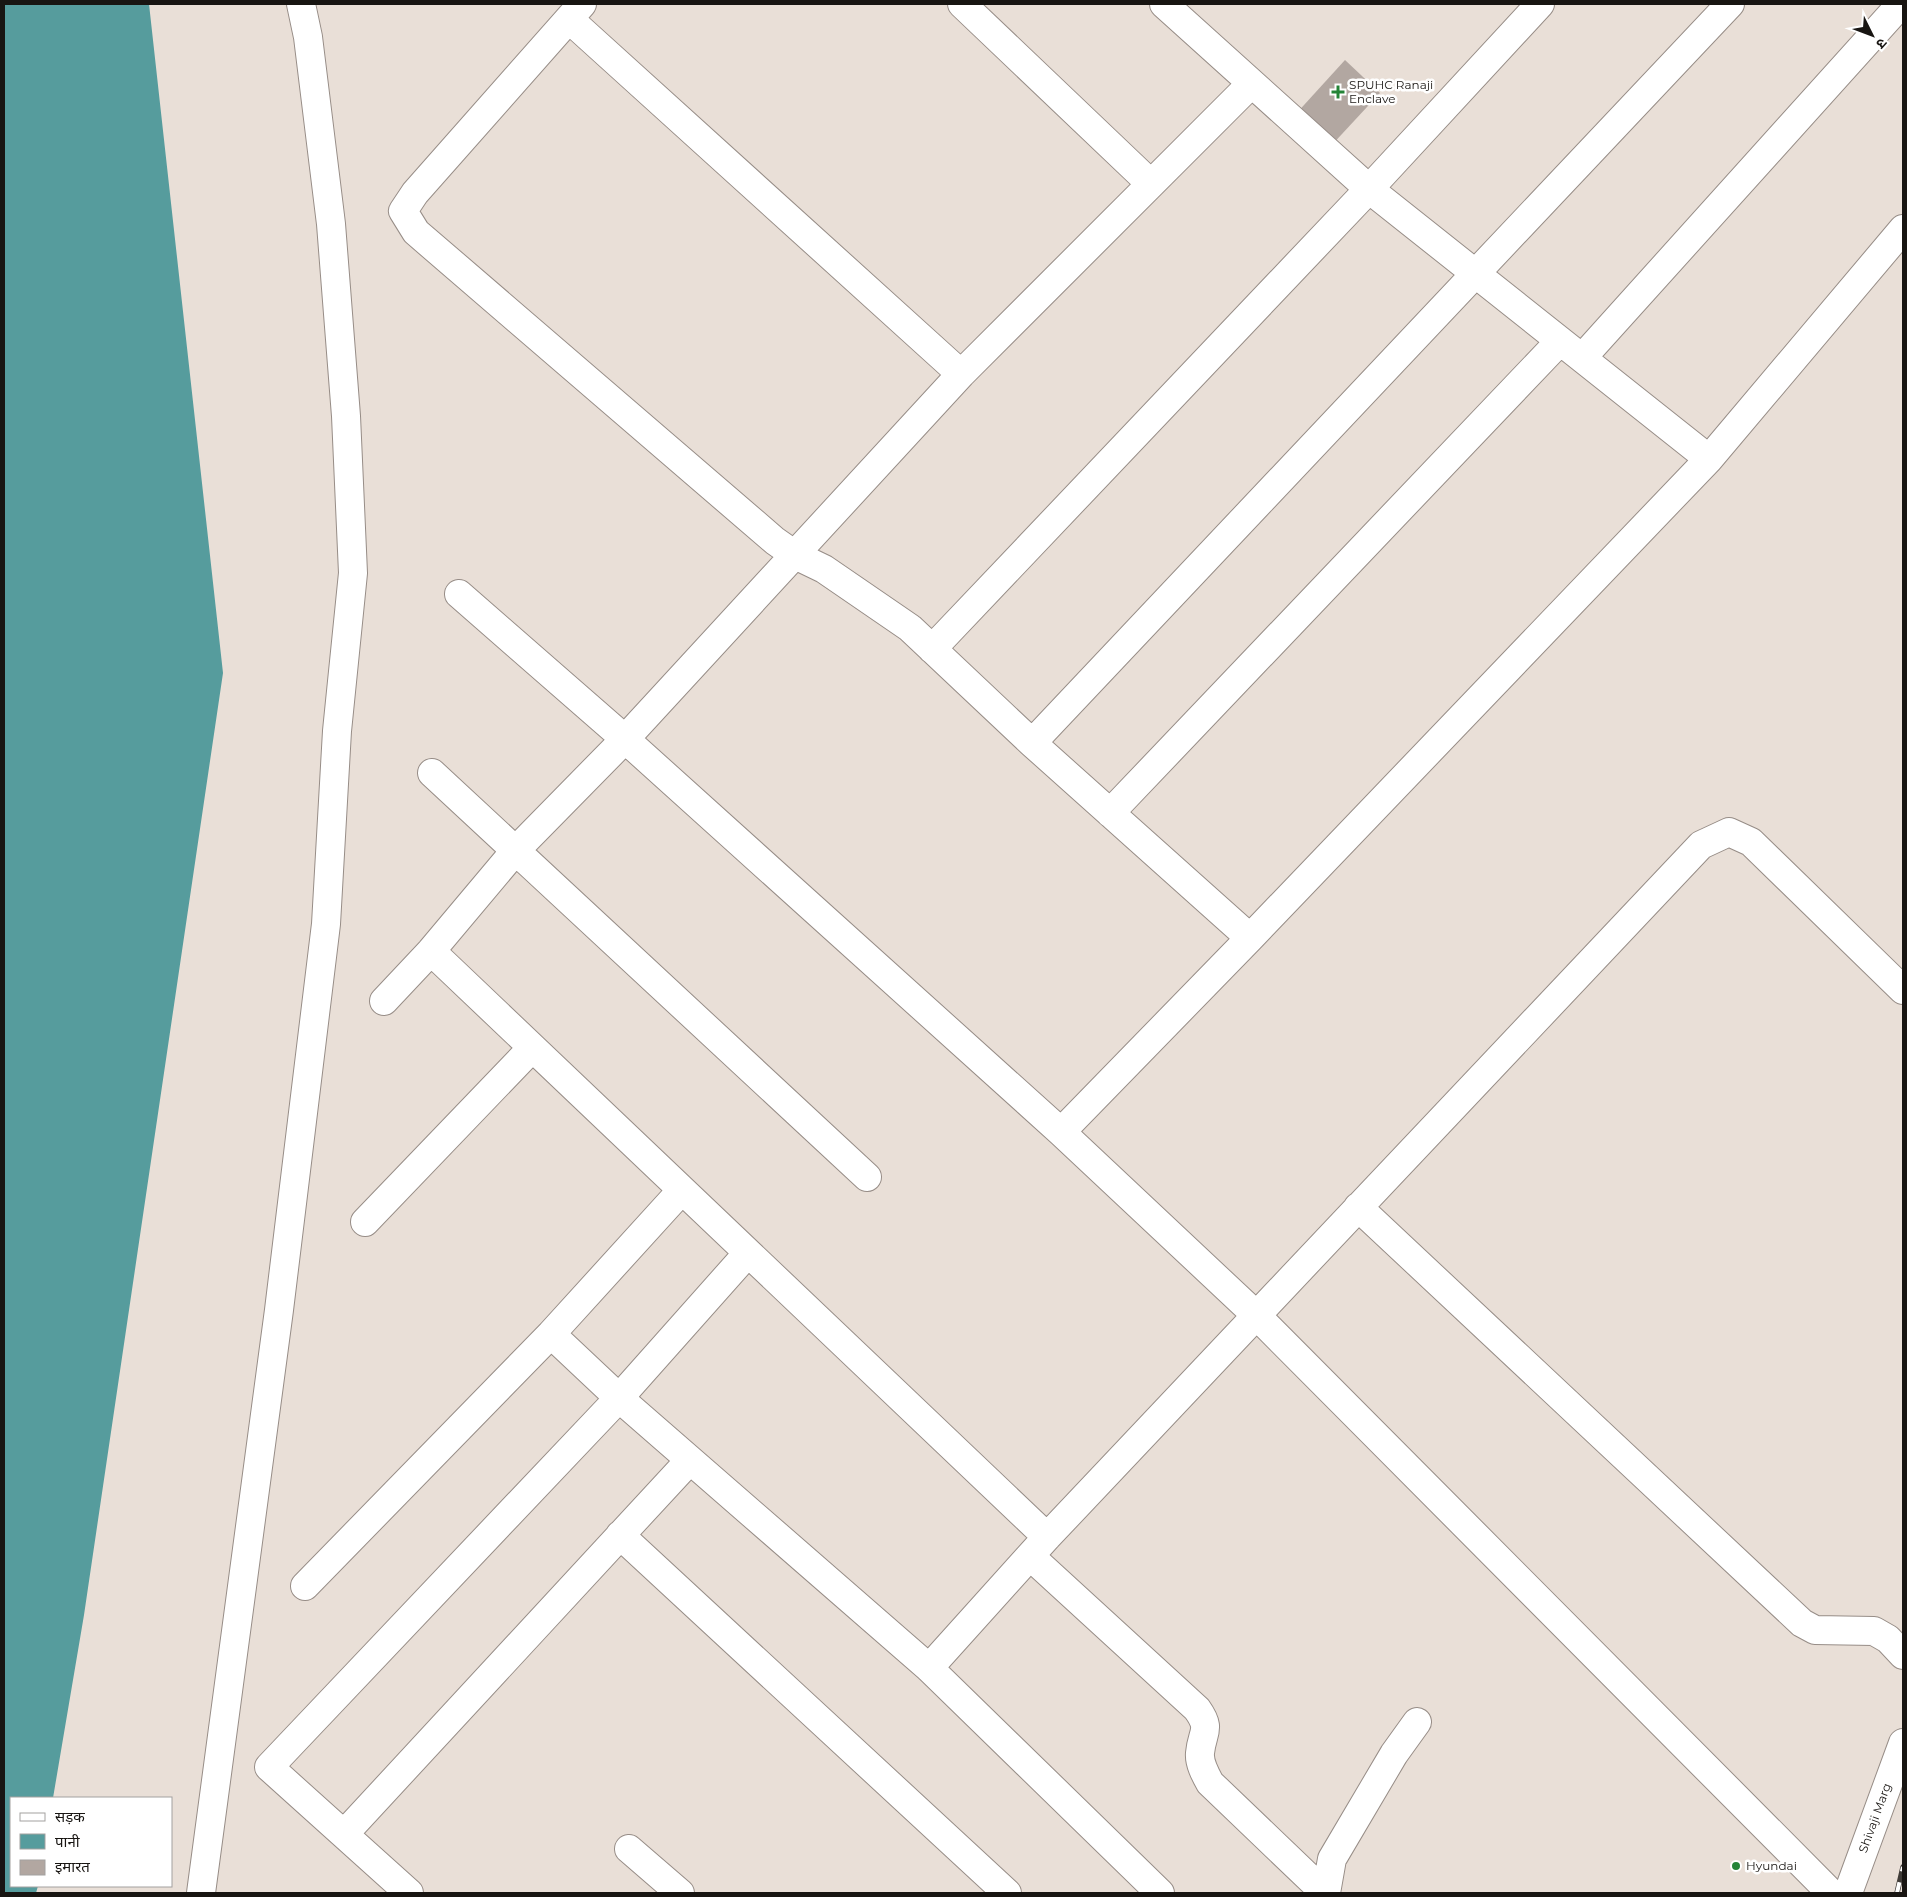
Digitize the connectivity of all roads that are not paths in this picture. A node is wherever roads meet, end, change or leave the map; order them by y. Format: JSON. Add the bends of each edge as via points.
{"nodes":[{"id":1,"x":301,"y":4,"type":"edge"},
{"id":2,"x":962,"y":4,"type":"edge"},
{"id":3,"x":1164,"y":4,"type":"edge"},
{"id":4,"x":1540,"y":4,"type":"edge"},
{"id":5,"x":1730,"y":4,"type":"edge"},
{"id":6,"x":1901,"y":4,"type":"edge"},
{"id":7,"x":576,"y":11,"type":"edge"},
{"id":8,"x":1250,"y":84,"type":"junction"},
{"id":9,"x":1151,"y":184,"type":"junction"},
{"id":10,"x":1369,"y":189,"type":"junction"},
{"id":11,"x":1903,"y":229,"type":"edge"},
{"id":12,"x":1474,"y":272,"type":"junction"},
{"id":13,"x":1560,"y":341,"type":"junction"},
{"id":14,"x":1582,"y":358,"type":"junction"},
{"id":15,"x":962,"y":374,"type":"junction"},
{"id":16,"x":1709,"y":459,"type":"junction"},
{"id":17,"x":795,"y":555,"type":"junction"},
{"id":18,"x":460,"y":594,"type":"dead end"},
{"id":19,"x":932,"y":649,"type":"junction"},
{"id":20,"x":624,"y":739,"type":"junction"},
{"id":21,"x":1032,"y":743,"type":"junction"},
{"id":22,"x":432,"y":773,"type":"dead end"},
{"id":23,"x":1110,"y":812,"type":"junction"},
{"id":24,"x":515,"y":851,"type":"junction"},
{"id":25,"x":1250,"y":938,"type":"junction"},
{"id":26,"x":431,"y":950,"type":"junction"},
{"id":27,"x":1903,"y":990,"type":"edge"},
{"id":28,"x":384,"y":1001,"type":"dead end"},
{"id":29,"x":532,"y":1048,"type":"junction"},
{"id":30,"x":1061,"y":1132,"type":"junction"},
{"id":31,"x":867,"y":1177,"type":"dead end"},
{"id":32,"x":681,"y":1191,"type":"junction"},
{"id":33,"x":1358,"y":1207,"type":"junction"},
{"id":34,"x":364,"y":1222,"type":"dead end"},
{"id":35,"x":747,"y":1254,"type":"junction"},
{"id":36,"x":1256,"y":1315,"type":"junction"},
{"id":37,"x":551,"y":1334,"type":"junction"},
{"id":38,"x":619,"y":1398,"type":"junction"},
{"id":39,"x":690,"y":1460,"type":"junction"},
{"id":40,"x":620,"y":1535,"type":"junction"},
{"id":41,"x":1038,"y":1547,"type":"junction"},
{"id":42,"x":305,"y":1586,"type":"dead end"},
{"id":43,"x":1903,"y":1654,"type":"edge"},
{"id":44,"x":929,"y":1668,"type":"junction"},
{"id":45,"x":1417,"y":1722,"type":"dead end"},
{"id":46,"x":1903,"y":1743,"type":"edge"},
{"id":47,"x":345,"y":1833,"type":"junction"},
{"id":48,"x":629,"y":1849,"type":"dead end"},
{"id":49,"x":201,"y":1893,"type":"edge"},
{"id":50,"x":410,"y":1893,"type":"edge"},
{"id":51,"x":680,"y":1893,"type":"edge"},
{"id":52,"x":1007,"y":1893,"type":"edge"},
{"id":53,"x":1160,"y":1893,"type":"edge"},
{"id":54,"x":1326,"y":1893,"type":"edge"},
{"id":55,"x":1831,"y":1893,"type":"edge"},
{"id":56,"x":1848,"y":1893,"type":"edge"}],
"edges":[{"from":1,"to":49,"type":"street","via":[[332,224],[353,573],[337,731],[326,924],[279,1310]]},
{"from":2,"to":9,"type":"street"},
{"from":3,"to":8,"type":"street"},
{"from":4,"to":10,"type":"street"},
{"from":5,"to":12,"type":"street"},
{"from":6,"to":14,"type":"street"},
{"from":7,"to":15,"type":"street"},
{"from":7,"to":17,"type":"street","via":[[415,192],[404,211],[408,221],[416,232],[559,356]]},
{"from":8,"to":9,"type":"street"},
{"from":8,"to":10,"type":"street"},
{"from":9,"to":15,"type":"street"},
{"from":10,"to":12,"type":"street"},
{"from":10,"to":19,"type":"street"},
{"from":11,"to":16,"type":"street"},
{"from":12,"to":13,"type":"street"},
{"from":12,"to":21,"type":"street"},
{"from":13,"to":14,"type":"street"},
{"from":13,"to":23,"type":"street"},
{"from":14,"to":16,"type":"street"},
{"from":15,"to":17,"type":"street"},
{"from":16,"to":25,"type":"street"},
{"from":17,"to":19,"type":"street","via":[[824,569],[910,628]]},
{"from":17,"to":20,"type":"street"},
{"from":18,"to":20,"type":"street"},
{"from":19,"to":21,"type":"street"},
{"from":20,"to":24,"type":"street"},
{"from":20,"to":30,"type":"street"},
{"from":21,"to":23,"type":"street"},
{"from":22,"to":24,"type":"street"},
{"from":23,"to":25,"type":"street"},
{"from":24,"to":26,"type":"street"},
{"from":24,"to":31,"type":"street"},
{"from":25,"to":30,"type":"street"},
{"from":26,"to":28,"type":"street"},
{"from":26,"to":29,"type":"street"},
{"from":27,"to":33,"type":"street","via":[[1751,842],[1729,832],[1701,845]]},
{"from":29,"to":32,"type":"street"},
{"from":29,"to":34,"type":"street"},
{"from":30,"to":36,"type":"street"},
{"from":32,"to":35,"type":"street"},
{"from":32,"to":37,"type":"street"},
{"from":33,"to":36,"type":"street"},
{"from":33,"to":43,"type":"street","via":[[1802,1623],[1816,1630],[1874,1631]]},
{"from":35,"to":38,"type":"street"},
{"from":35,"to":41,"type":"street"},
{"from":36,"to":41,"type":"street"},
{"from":36,"to":55,"type":"street"},
{"from":37,"to":38,"type":"street"},
{"from":37,"to":42,"type":"street"},
{"from":38,"to":39,"type":"street"},
{"from":38,"to":47,"type":"street","via":[[269,1767]]},
{"from":39,"to":40,"type":"street"},
{"from":39,"to":44,"type":"street"},
{"from":40,"to":47,"type":"street"},
{"from":40,"to":52,"type":"street"},
{"from":41,"to":44,"type":"street"},
{"from":41,"to":54,"type":"street","via":[[1205,1720],[1206,1732],[1200,1753],[1203,1770],[1210,1783]]},
{"from":44,"to":53,"type":"street"},
{"from":45,"to":54,"type":"street","via":[[1394,1754],[1332,1858]]},
{"from":46,"to":56,"type":"street","name":"Shivaji Marg"},
{"from":47,"to":50,"type":"street"},
{"from":48,"to":51,"type":"street"}]}
